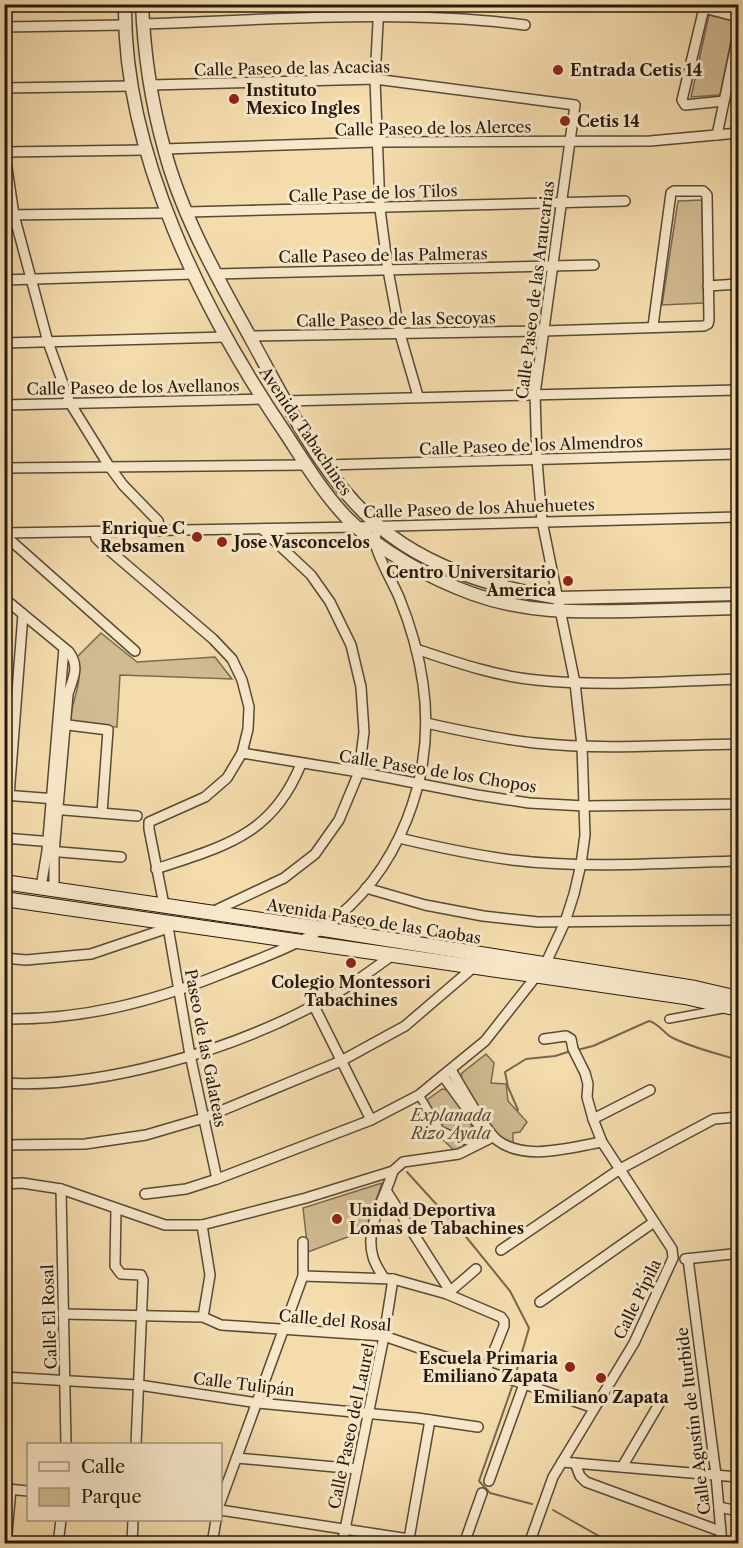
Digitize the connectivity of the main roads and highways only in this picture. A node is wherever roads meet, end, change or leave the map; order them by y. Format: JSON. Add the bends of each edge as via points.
{"nodes":[{"id":1,"x":4,"y":882,"type":"edge"},
{"id":2,"x":112,"y":897,"type":"junction"},
{"id":3,"x":4,"y":899,"type":"edge"},
{"id":4,"x":110,"y":914,"type":"junction"},
{"id":5,"x":541,"y":970,"type":"junction"},
{"id":6,"x":736,"y":1003,"type":"edge"}],
"edges":[{"from":1,"to":2,"type":"main road","name":"Avenida Paseo de las Caobas","via":[[48,884]]},
{"from":2,"to":4,"type":"main road"},
{"from":2,"to":5,"type":"main road","name":"Avenida Paseo de las Caobas","via":[[323,929]]},
{"from":3,"to":4,"type":"main road","name":"Avenida Paseo de las Caobas"},
{"from":4,"to":5,"type":"main road","name":"Avenida Paseo de las Caobas","via":[[475,966]]},
{"from":5,"to":6,"type":"main road","name":"Avenida Paseo de las Caobas"}]}
